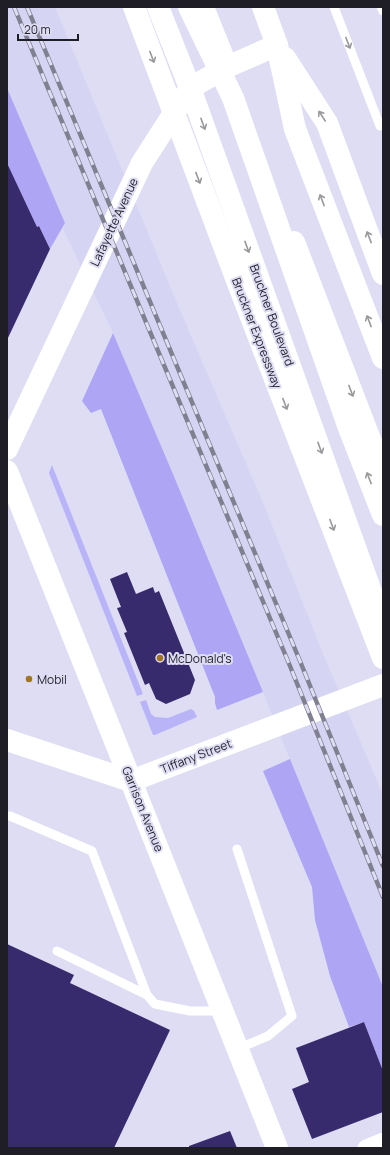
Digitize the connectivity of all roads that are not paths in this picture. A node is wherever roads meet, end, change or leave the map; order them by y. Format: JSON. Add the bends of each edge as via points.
{"nodes":[{"id":1,"x":134,"y":7,"type":"edge"},
{"id":2,"x":158,"y":7,"type":"edge"},
{"id":3,"x":189,"y":7,"type":"edge"},
{"id":4,"x":205,"y":7,"type":"edge"},
{"id":5,"x":263,"y":7,"type":"edge"},
{"id":6,"x":334,"y":7,"type":"edge"},
{"id":7,"x":381,"y":7,"type":"edge"},
{"id":8,"x":383,"y":11,"type":"edge"},
{"id":9,"x":277,"y":45,"type":"junction"},
{"id":10,"x":227,"y":67,"type":"junction"},
{"id":11,"x":190,"y":88,"type":"junction"},
{"id":12,"x":233,"y":98,"type":"junction"},
{"id":13,"x":382,"y":125,"type":"edge"},
{"id":14,"x":383,"y":274,"type":"edge"},
{"id":15,"x":383,"y":358,"type":"edge"},
{"id":16,"x":7,"y":449,"type":"edge"},
{"id":17,"x":7,"y":472,"type":"edge"},
{"id":18,"x":383,"y":473,"type":"edge"},
{"id":19,"x":383,"y":515,"type":"edge"},
{"id":20,"x":383,"y":625,"type":"edge"},
{"id":21,"x":383,"y":658,"type":"edge"},
{"id":22,"x":383,"y":685,"type":"edge"},
{"id":23,"x":7,"y":740,"type":"edge"},
{"id":24,"x":131,"y":781,"type":"junction"},
{"id":25,"x":10,"y":816,"type":"dead end"},
{"id":26,"x":237,"y":849,"type":"dead end"},
{"id":27,"x":57,"y":951,"type":"dead end"},
{"id":28,"x":146,"y":995,"type":"junction"},
{"id":29,"x":223,"y":1011,"type":"junction"},
{"id":30,"x":237,"y":1048,"type":"junction"},
{"id":31,"x":383,"y":1141,"type":"edge"},
{"id":32,"x":277,"y":1148,"type":"edge"},
{"id":33,"x":366,"y":1148,"type":"edge"}],
"edges":[{"from":1,"to":21,"type":"main road","name":"Bruckner Expressway","one_way":true},
{"from":2,"to":11,"type":"main road","name":"Bruckner Boulevard"},
{"from":3,"to":12,"type":"main road"},
{"from":4,"to":10,"type":"main road"},
{"from":4,"to":12,"type":"main road"},
{"from":5,"to":9,"type":"main road"},
{"from":6,"to":13,"type":"lane","one_way":true},
{"from":7,"to":8,"type":"lane"},
{"from":9,"to":10,"type":"main road","name":"Lafayette Avenue"},
{"from":14,"to":9,"type":"main road","one_way":true,"via":[[327,123]]},
{"from":15,"to":9,"type":"main road","one_way":true,"via":[[295,129]]},
{"from":10,"to":11,"type":"main road","name":"Lafayette Avenue"},
{"from":10,"to":18,"type":"main road","one_way":true},
{"from":11,"to":16,"type":"main road","name":"Lafayette Avenue","via":[[142,163]]},
{"from":11,"to":20,"type":"main road","name":"Bruckner Boulevard","one_way":true},
{"from":19,"to":12,"type":"main road","one_way":true,"via":[[349,428]]},
{"from":17,"to":24,"type":"main road","name":"Garrison Avenue"},
{"from":22,"to":24,"type":"main road","name":"Tiffany Street"},
{"from":23,"to":24,"type":"main road"},
{"from":24,"to":29,"type":"main road","name":"Garrison Avenue"},
{"from":25,"to":28,"type":"lane","via":[[92,851]]},
{"from":26,"to":30,"type":"lane","via":[[292,1016],[268,1036]]},
{"from":27,"to":28,"type":"lane"},
{"from":28,"to":29,"type":"lane","via":[[155,1004],[190,1011]]},
{"from":29,"to":30,"type":"main road","name":"Garrison Avenue"},
{"from":30,"to":32,"type":"main road","name":"Garrison Avenue"},
{"from":31,"to":33,"type":"street"}]}
